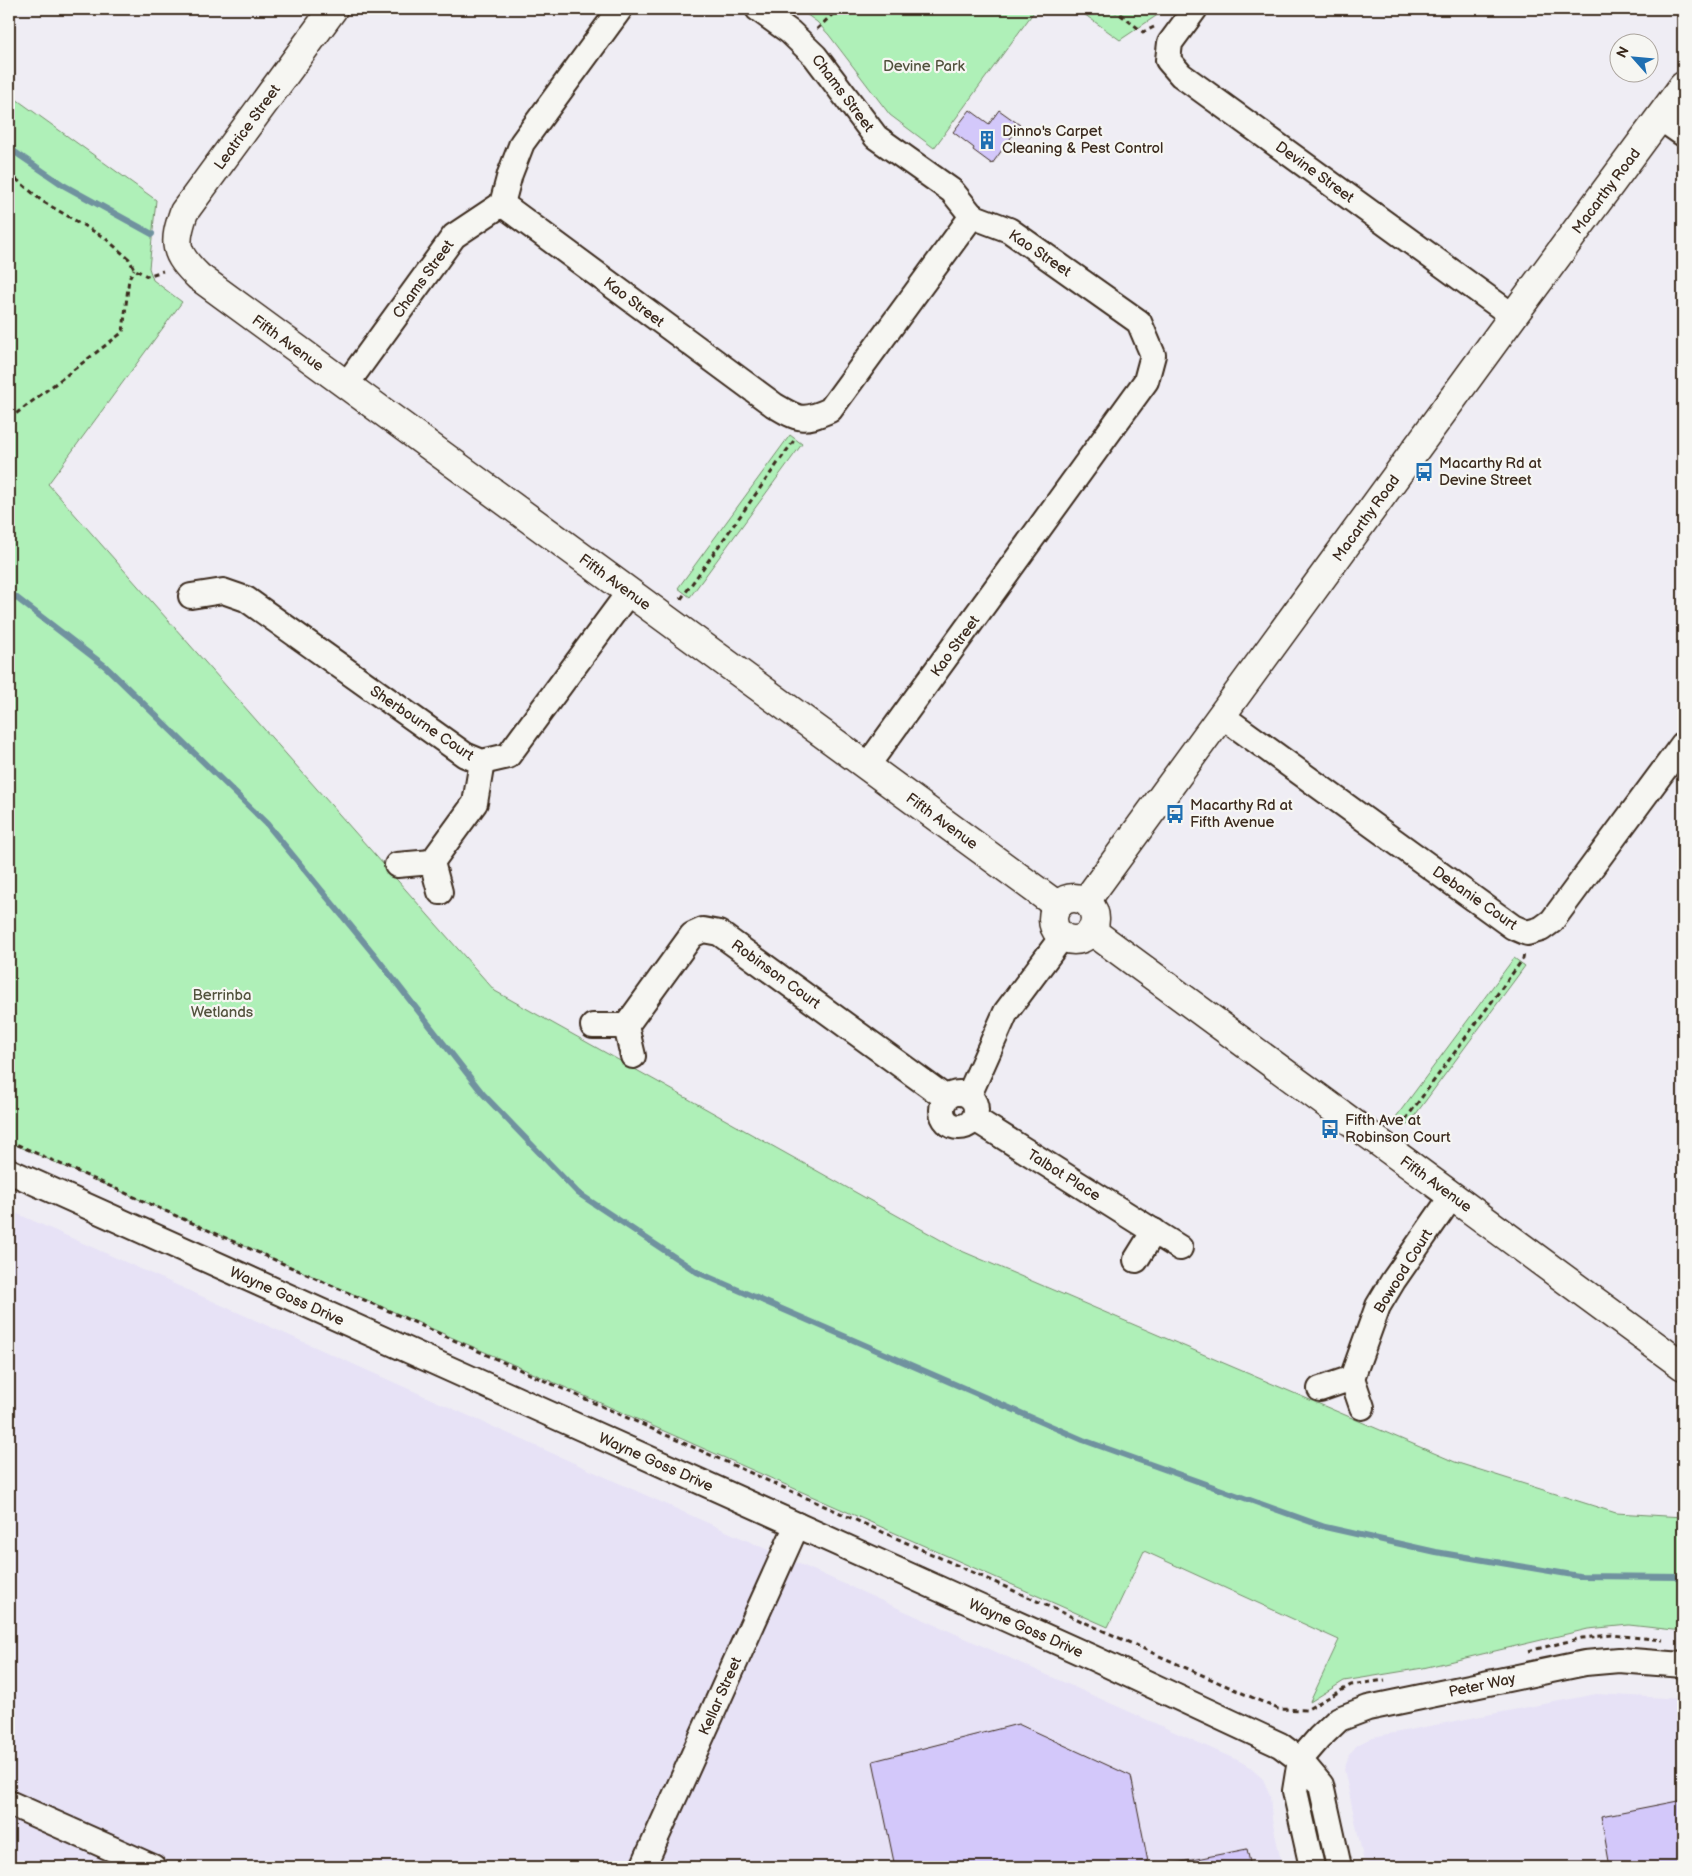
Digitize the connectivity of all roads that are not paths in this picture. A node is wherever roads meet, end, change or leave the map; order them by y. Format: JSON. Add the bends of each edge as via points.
{"nodes":[{"id":1,"x":333,"y":9,"type":"edge"},
{"id":2,"x":620,"y":9,"type":"edge"},
{"id":3,"x":758,"y":9,"type":"edge"},
{"id":4,"x":1195,"y":9,"type":"edge"},
{"id":5,"x":1683,"y":86,"type":"edge"},
{"id":6,"x":1660,"y":118,"type":"junction"},
{"id":7,"x":1683,"y":134,"type":"edge"},
{"id":8,"x":502,"y":204,"type":"junction"},
{"id":9,"x":972,"y":216,"type":"junction"},
{"id":10,"x":182,"y":258,"type":"joint"},
{"id":11,"x":1513,"y":316,"type":"junction"},
{"id":12,"x":346,"y":385,"type":"junction"},
{"id":13,"x":629,"y":592,"type":"junction"},
{"id":14,"x":191,"y":596,"type":"dead end"},
{"id":15,"x":1222,"y":716,"type":"junction"},
{"id":16,"x":1683,"y":744,"type":"edge"},
{"id":17,"x":482,"y":762,"type":"junction"},
{"id":18,"x":867,"y":766,"type":"junction"},
{"id":19,"x":432,"y":862,"type":"junction"},
{"id":20,"x":397,"y":865,"type":"dead end"},
{"id":21,"x":440,"y":892,"type":"dead end"},
{"id":22,"x":1086,"y":901,"type":"junction"},
{"id":23,"x":1058,"y":906,"type":"junction"},
{"id":24,"x":1092,"y":931,"type":"junction"},
{"id":25,"x":1062,"y":937,"type":"junction"},
{"id":26,"x":593,"y":1026,"type":"dead end"},
{"id":27,"x":626,"y":1026,"type":"junction"},
{"id":28,"x":633,"y":1056,"type":"dead end"},
{"id":29,"x":958,"y":1097,"type":"junction"},
{"id":30,"x":974,"y":1119,"type":"junction"},
{"id":31,"x":9,"y":1171,"type":"edge"},
{"id":32,"x":1452,"y":1196,"type":"junction"},
{"id":33,"x":1154,"y":1231,"type":"junction"},
{"id":34,"x":1180,"y":1248,"type":"dead end"},
{"id":35,"x":1136,"y":1260,"type":"dead end"},
{"id":36,"x":1683,"y":1366,"type":"edge"},
{"id":37,"x":1352,"y":1378,"type":"junction"},
{"id":38,"x":1320,"y":1389,"type":"dead end"},
{"id":39,"x":1362,"y":1407,"type":"dead end"},
{"id":40,"x":797,"y":1525,"type":"junction"},
{"id":41,"x":1683,"y":1665,"type":"edge"},
{"id":42,"x":1300,"y":1760,"type":"junction"},
{"id":43,"x":9,"y":1803,"type":"edge"},
{"id":44,"x":153,"y":1867,"type":"edge"},
{"id":45,"x":642,"y":1867,"type":"edge"},
{"id":46,"x":1312,"y":1867,"type":"edge"},
{"id":47,"x":1338,"y":1867,"type":"edge"}],
"edges":[{"from":1,"to":10,"type":"street","name":"Leatrice Street","via":[[184,212],[178,232]]},
{"from":2,"to":8,"type":"street","via":[[522,143]]},
{"from":3,"to":9,"type":"street","name":"Chams Street","via":[[804,43],[876,137],[952,191]]},
{"from":4,"to":11,"type":"street","name":"Devine Street","via":[[1170,43],[1168,60],[1181,75]]},
{"from":5,"to":6,"type":"street","name":"Macarthy Road"},
{"from":6,"to":7,"type":"street"},
{"from":6,"to":11,"type":"street","name":"Macarthy Road"},
{"from":8,"to":9,"type":"street","name":"Kao Street","via":[[774,406],[792,416],[809,419],[830,410]]},
{"from":8,"to":12,"type":"street","name":"Chams Street","via":[[454,236]]},
{"from":9,"to":18,"type":"street","name":"Kao Street","via":[[1008,230],[1139,322],[1153,355],[1146,381]]},
{"from":10,"to":12,"type":"street","name":"Fifth Avenue","via":[[207,283]]},
{"from":11,"to":15,"type":"street","name":"Macarthy Road"},
{"from":12,"to":13,"type":"street","name":"Fifth Avenue"},
{"from":13,"to":17,"type":"street","name":"Sherbourne Court","via":[[508,756]]},
{"from":13,"to":18,"type":"street","name":"Fifth Avenue"},
{"from":14,"to":17,"type":"street","name":"Sherbourne Court","via":[[223,591],[246,600],[465,756]]},
{"from":15,"to":16,"type":"street","name":"Debanie Court","via":[[1513,927],[1527,933],[1552,921]]},
{"from":15,"to":22,"type":"street","name":"Macarthy Road"},
{"from":17,"to":19,"type":"street","via":[[475,803]]},
{"from":18,"to":23,"type":"street","name":"Fifth Avenue"},
{"from":19,"to":20,"type":"street"},
{"from":19,"to":21,"type":"street"},
{"from":22,"to":23,"type":"street","via":[[1068,898]]},
{"from":22,"to":24,"type":"street","via":[[1094,911]]},
{"from":23,"to":25,"type":"street","via":[[1053,918],[1054,926]]},
{"from":24,"to":25,"type":"street","via":[[1075,941]]},
{"from":24,"to":32,"type":"street","name":"Fifth Avenue"},
{"from":25,"to":29,"type":"street","via":[[1006,1012]]},
{"from":26,"to":27,"type":"street"},
{"from":27,"to":28,"type":"street"},
{"from":27,"to":29,"type":"street","name":"Robinson Court","via":[[692,935],[703,930],[719,933]]},
{"from":29,"to":30,"type":"street","via":[[973,1099],[977,1109]]},
{"from":29,"to":30,"type":"street","via":[[943,1105],[944,1119],[955,1127],[963,1127]]},
{"from":30,"to":33,"type":"street","name":"Talbot Place"},
{"from":31,"to":40,"type":"street","name":"Wayne Goss Drive"},
{"from":32,"to":36,"type":"street","name":"Fifth Avenue"},
{"from":32,"to":37,"type":"street","name":"Bowood Court","via":[[1378,1306]]},
{"from":33,"to":34,"type":"street","name":"Talbot Place"},
{"from":33,"to":35,"type":"street"},
{"from":37,"to":38,"type":"street"},
{"from":37,"to":39,"type":"street"},
{"from":40,"to":42,"type":"street","name":"Wayne Goss Drive","via":[[1094,1658],[1280,1745]]},
{"from":40,"to":45,"type":"street","name":"Kellar Street"},
{"from":41,"to":42,"type":"street","name":"Peter Way","via":[[1618,1660],[1585,1663],[1368,1708],[1339,1719]]},
{"from":42,"to":46,"type":"street","via":[[1295,1791]]},
{"from":42,"to":47,"type":"street","name":"Wayne Goss Drive","via":[[1321,1785]]},
{"from":43,"to":44,"type":"street"}]}
